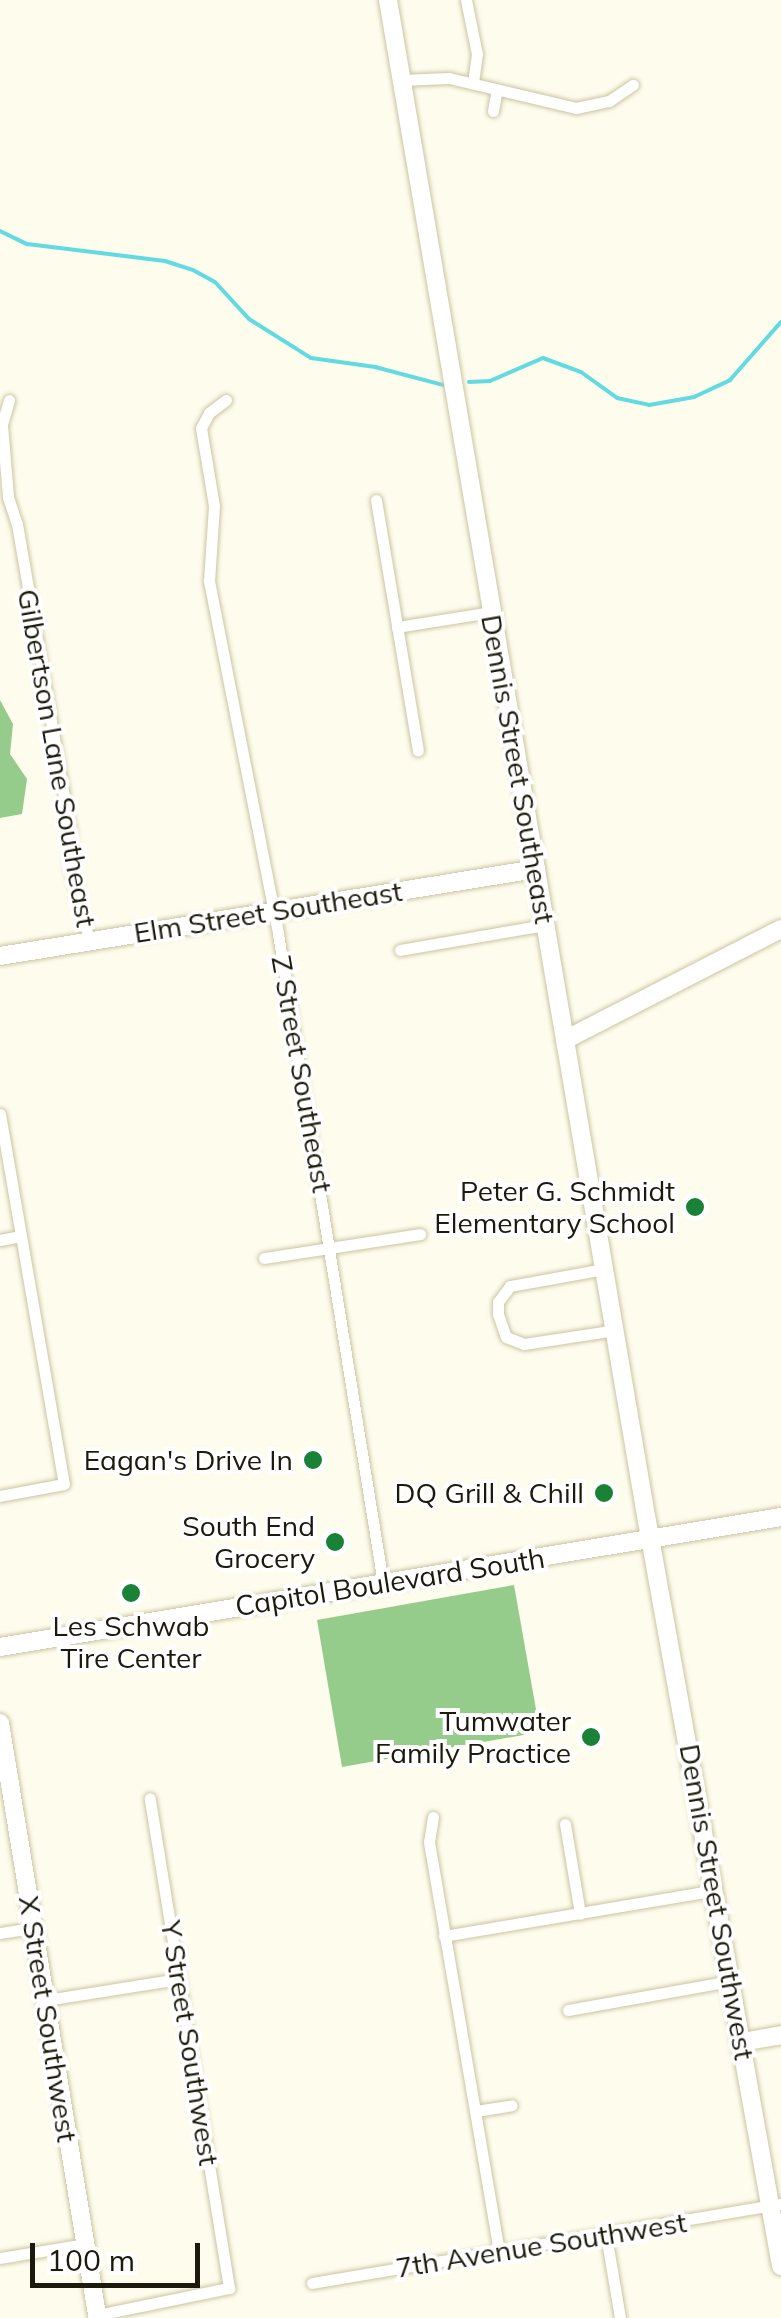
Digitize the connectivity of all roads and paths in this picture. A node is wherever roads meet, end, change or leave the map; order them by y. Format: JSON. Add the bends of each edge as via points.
{"nodes":[{"id":1,"x":388,"y":0,"type":"edge"},
{"id":2,"x":466,"y":0,"type":"edge"},
{"id":3,"x":402,"y":80,"type":"junction"},
{"id":4,"x":473,"y":82,"type":"junction"},
{"id":5,"x":633,"y":85,"type":"dead end"},
{"id":6,"x":497,"y":89,"type":"junction"},
{"id":7,"x":493,"y":112,"type":"dead end"},
{"id":8,"x":9,"y":400,"type":"dead end"},
{"id":9,"x":226,"y":400,"type":"dead end"},
{"id":10,"x":376,"y":500,"type":"dead end"},
{"id":11,"x":491,"y":612,"type":"junction"},
{"id":12,"x":397,"y":627,"type":"junction"},
{"id":13,"x":418,"y":750,"type":"dead end"},
{"id":14,"x":536,"y":869,"type":"junction"},
{"id":15,"x":273,"y":912,"type":"junction"},
{"id":16,"x":545,"y":926,"type":"junction"},
{"id":17,"x":781,"y":928,"type":"edge"},
{"id":18,"x":89,"y":940,"type":"junction"},
{"id":19,"x":400,"y":950,"type":"dead end"},
{"id":20,"x":0,"y":956,"type":"edge"},
{"id":21,"x":565,"y":1040,"type":"junction"},
{"id":22,"x":0,"y":1114,"type":"edge"},
{"id":23,"x":420,"y":1234,"type":"dead end"},
{"id":24,"x":21,"y":1236,"type":"junction"},
{"id":25,"x":0,"y":1240,"type":"edge"},
{"id":26,"x":332,"y":1248,"type":"junction"},
{"id":27,"x":264,"y":1258,"type":"dead end"},
{"id":28,"x":604,"y":1268,"type":"junction"},
{"id":29,"x":615,"y":1330,"type":"junction"},
{"id":30,"x":0,"y":1496,"type":"edge"},
{"id":31,"x":781,"y":1517,"type":"edge"},
{"id":32,"x":650,"y":1539,"type":"junction"},
{"id":33,"x":384,"y":1583,"type":"junction"},
{"id":34,"x":0,"y":1647,"type":"edge"},
{"id":35,"x":0,"y":1723,"type":"edge"},
{"id":36,"x":150,"y":1798,"type":"dead end"},
{"id":37,"x":433,"y":1817,"type":"dead end"},
{"id":38,"x":565,"y":1824,"type":"dead end"},
{"id":39,"x":714,"y":1890,"type":"junction"},
{"id":40,"x":580,"y":1914,"type":"junction"},
{"id":41,"x":33,"y":1928,"type":"junction"},
{"id":42,"x":0,"y":1934,"type":"edge"},
{"id":43,"x":444,"y":1936,"type":"junction"},
{"id":44,"x":179,"y":1979,"type":"junction"},
{"id":45,"x":731,"y":1981,"type":"junction"},
{"id":46,"x":46,"y":2000,"type":"junction"},
{"id":47,"x":568,"y":2010,"type":"dead end"},
{"id":48,"x":781,"y":2035,"type":"edge"},
{"id":49,"x":742,"y":2042,"type":"junction"},
{"id":50,"x":512,"y":2105,"type":"dead end"},
{"id":51,"x":476,"y":2111,"type":"junction"},
{"id":52,"x":776,"y":2206,"type":"edge"},
{"id":53,"x":606,"y":2235,"type":"junction"},
{"id":54,"x":85,"y":2244,"type":"junction"},
{"id":55,"x":499,"y":2252,"type":"junction"},
{"id":56,"x":0,"y":2258,"type":"edge"},
{"id":57,"x":781,"y":2266,"type":"edge"},
{"id":58,"x":312,"y":2284,"type":"dead end"},
{"id":59,"x":97,"y":2315,"type":"joint"},
{"id":60,"x":620,"y":2318,"type":"edge"}],
"edges":[{"from":1,"to":3,"type":"street","name":"Dennis Street Southeast"},
{"from":2,"to":4,"type":"street","via":[[476,54]]},
{"from":3,"to":4,"type":"street"},
{"from":3,"to":11,"type":"street","name":"Dennis Street Southeast"},
{"from":4,"to":6,"type":"street"},
{"from":5,"to":6,"type":"street","via":[[609,101],[576,108]]},
{"from":6,"to":7,"type":"street"},
{"from":8,"to":18,"type":"street","name":"Gilbertson Lane Southeast","via":[[2,424],[8,497],[70,830],[70,866]]},
{"from":9,"to":15,"type":"street","name":"Z Street Southeast","via":[[208,412],[201,428],[214,506],[210,581]]},
{"from":10,"to":12,"type":"street"},
{"from":11,"to":12,"type":"street"},
{"from":11,"to":14,"type":"street","name":"Dennis Street Southeast"},
{"from":12,"to":13,"type":"street"},
{"from":14,"to":15,"type":"street","name":"Elm Street Southeast"},
{"from":14,"to":16,"type":"street","name":"Dennis Street Southeast"},
{"from":15,"to":18,"type":"street","name":"Elm Street Southeast"},
{"from":15,"to":26,"type":"street","name":"Z Street Southeast"},
{"from":16,"to":19,"type":"street"},
{"from":16,"to":21,"type":"street","name":"Dennis Street Southeast"},
{"from":17,"to":21,"type":"street"},
{"from":18,"to":20,"type":"street","name":"Elm Street Southeast"},
{"from":21,"to":28,"type":"street","name":"Dennis Street Southeast"},
{"from":22,"to":24,"type":"street"},
{"from":23,"to":26,"type":"street"},
{"from":24,"to":25,"type":"street"},
{"from":24,"to":30,"type":"street","via":[[64,1484]]},
{"from":26,"to":27,"type":"street"},
{"from":26,"to":33,"type":"street","name":"Z Street Southeast"},
{"from":28,"to":29,"type":"street","name":"Dennis Street Southeast"},
{"from":28,"to":29,"type":"street","via":[[510,1286],[498,1314],[506,1338],[524,1344]]},
{"from":29,"to":32,"type":"street","name":"Dennis Street Southeast"},
{"from":31,"to":32,"type":"street","name":"Capitol Boulevard South"},
{"from":32,"to":33,"type":"street","name":"Capitol Boulevard South"},
{"from":32,"to":39,"type":"street","name":"Dennis Street Southwest"},
{"from":33,"to":34,"type":"street","name":"Capitol Boulevard South"},
{"from":35,"to":41,"type":"street","name":"X Street Southwest"},
{"from":36,"to":44,"type":"street","name":"Y Street Southwest"},
{"from":37,"to":43,"type":"street","via":[[428,1842]]},
{"from":38,"to":40,"type":"street"},
{"from":39,"to":40,"type":"street"},
{"from":39,"to":45,"type":"street","name":"Dennis Street Southwest"},
{"from":40,"to":43,"type":"street"},
{"from":41,"to":42,"type":"street"},
{"from":41,"to":46,"type":"street","name":"X Street Southwest"},
{"from":43,"to":51,"type":"street"},
{"from":44,"to":46,"type":"street"},
{"from":44,"to":59,"type":"street","name":"Y Street Southwest","via":[[230,2288]]},
{"from":45,"to":47,"type":"street"},
{"from":45,"to":49,"type":"street","name":"Dennis Street Southwest"},
{"from":46,"to":54,"type":"street","name":"X Street Southwest"},
{"from":48,"to":49,"type":"street"},
{"from":49,"to":52,"type":"street","name":"Dennis Street Southwest"},
{"from":50,"to":51,"type":"street"},
{"from":51,"to":55,"type":"street"},
{"from":52,"to":53,"type":"street","name":"7th Avenue Southwest"},
{"from":52,"to":57,"type":"street","name":"Dennis Street Southwest"},
{"from":53,"to":55,"type":"street","name":"7th Avenue Southwest"},
{"from":53,"to":60,"type":"street"},
{"from":54,"to":56,"type":"street"},
{"from":54,"to":59,"type":"street","name":"X Street Southwest"},
{"from":55,"to":58,"type":"street","name":"7th Avenue Southwest"}]}
